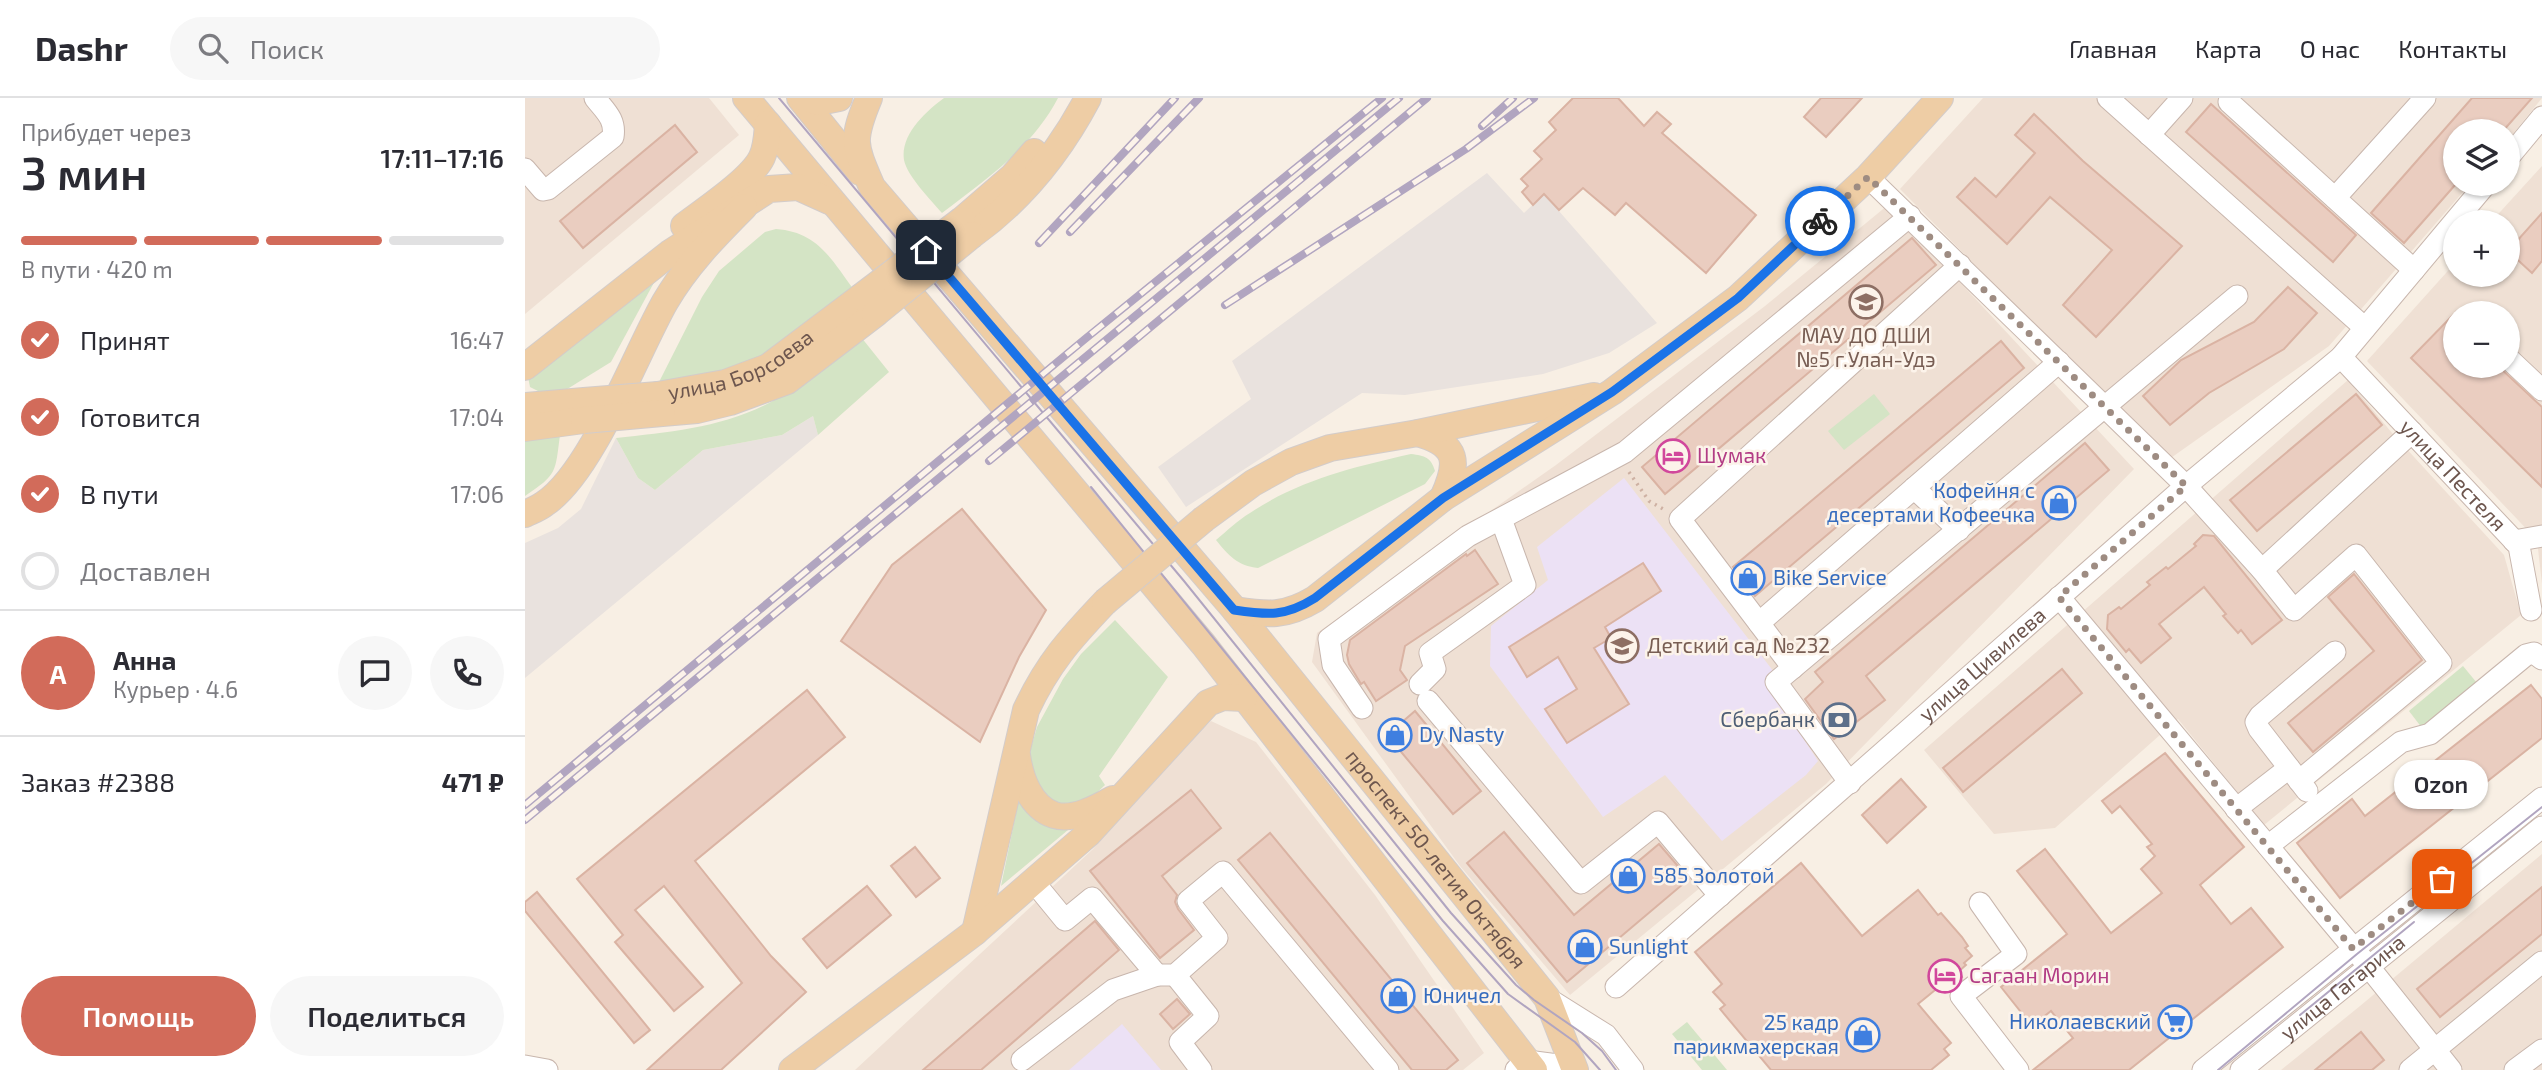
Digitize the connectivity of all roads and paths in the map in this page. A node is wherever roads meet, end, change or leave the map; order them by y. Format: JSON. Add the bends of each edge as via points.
{"nodes":[{"id":1,"x":594,"y":98,"type":"edge"},
{"id":2,"x":746,"y":98,"type":"edge"},
{"id":3,"x":802,"y":98,"type":"edge"},
{"id":4,"x":839,"y":98,"type":"edge"},
{"id":5,"x":869,"y":98,"type":"edge"},
{"id":6,"x":1068,"y":98,"type":"edge"},
{"id":7,"x":1088,"y":98,"type":"edge"},
{"id":8,"x":1940,"y":98,"type":"edge"},
{"id":9,"x":2108,"y":98,"type":"edge"},
{"id":10,"x":2182,"y":98,"type":"edge"},
{"id":11,"x":2425,"y":98,"type":"edge"},
{"id":12,"x":2229,"y":102,"type":"dead end"},
{"id":13,"x":2542,"y":117,"type":"edge"},
{"id":14,"x":768,"y":124,"type":"junction"},
{"id":15,"x":2149,"y":135,"type":"junction"},
{"id":16,"x":2520,"y":144,"type":"edge"},
{"id":17,"x":525,"y":169,"type":"edge"},
{"id":18,"x":1868,"y":177,"type":"junction"},
{"id":19,"x":872,"y":187,"type":"junction"},
{"id":20,"x":2476,"y":196,"type":"edge"},
{"id":21,"x":2335,"y":198,"type":"junction"},
{"id":22,"x":834,"y":204,"type":"junction"},
{"id":23,"x":744,"y":207,"type":"junction"},
{"id":24,"x":1910,"y":216,"type":"junction"},
{"id":25,"x":967,"y":228,"type":"junction"},
{"id":26,"x":1960,"y":265,"type":"junction"},
{"id":27,"x":2414,"y":270,"type":"junction"},
{"id":28,"x":2237,"y":296,"type":"dead end"},
{"id":29,"x":2365,"y":328,"type":"junction"},
{"id":30,"x":525,"y":350,"type":"edge"},
{"id":31,"x":2341,"y":357,"type":"junction"},
{"id":32,"x":2059,"y":362,"type":"junction"},
{"id":33,"x":525,"y":367,"type":"edge"},
{"id":34,"x":2520,"y":369,"type":"edge"},
{"id":35,"x":2542,"y":390,"type":"edge"},
{"id":36,"x":1612,"y":392,"type":"junction"},
{"id":37,"x":525,"y":406,"type":"edge"},
{"id":38,"x":2106,"y":408,"type":"junction"},
{"id":39,"x":584,"y":411,"type":"junction"},
{"id":40,"x":525,"y":428,"type":"edge"},
{"id":41,"x":2412,"y":432,"type":"junction"},
{"id":42,"x":1418,"y":433,"type":"junction"},
{"id":43,"x":1618,"y":456,"type":"junction"},
{"id":44,"x":2186,"y":486,"type":"junction"},
{"id":45,"x":1915,"y":488,"type":"junction"},
{"id":46,"x":1443,"y":498,"type":"junction"},
{"id":47,"x":525,"y":514,"type":"edge"},
{"id":48,"x":1501,"y":519,"type":"junction"},
{"id":49,"x":1680,"y":519,"type":"junction"},
{"id":50,"x":1959,"y":530,"type":"junction"},
{"id":51,"x":2542,"y":536,"type":"edge"},
{"id":52,"x":2514,"y":541,"type":"junction"},
{"id":53,"x":2262,"y":569,"type":"junction"},
{"id":54,"x":2059,"y":597,"type":"junction"},
{"id":55,"x":1234,"y":610,"type":"junction"},
{"id":56,"x":2531,"y":610,"type":"dead end"},
{"id":57,"x":1759,"y":623,"type":"junction"},
{"id":58,"x":1204,"y":645,"type":"junction"},
{"id":59,"x":2335,"y":652,"type":"dead end"},
{"id":60,"x":2542,"y":659,"type":"edge"},
{"id":61,"x":1793,"y":668,"type":"junction"},
{"id":62,"x":1244,"y":698,"type":"junction"},
{"id":63,"x":1208,"y":704,"type":"junction"},
{"id":64,"x":1361,"y":708,"type":"dead end"},
{"id":65,"x":1016,"y":748,"type":"junction"},
{"id":66,"x":2294,"y":774,"type":"junction"},
{"id":67,"x":1850,"y":783,"type":"junction"},
{"id":68,"x":1121,"y":796,"type":"junction"},
{"id":69,"x":2542,"y":798,"type":"edge"},
{"id":70,"x":2319,"y":806,"type":"junction"},
{"id":71,"x":2236,"y":808,"type":"junction"},
{"id":72,"x":2542,"y":827,"type":"edge"},
{"id":73,"x":2268,"y":846,"type":"junction"},
{"id":74,"x":1033,"y":881,"type":"junction"},
{"id":75,"x":1720,"y":895,"type":"junction"},
{"id":76,"x":1980,"y":903,"type":"dead end"},
{"id":77,"x":975,"y":932,"type":"junction"},
{"id":78,"x":2353,"y":949,"type":"junction"},
{"id":79,"x":2542,"y":962,"type":"edge"},
{"id":80,"x":2368,"y":967,"type":"junction"},
{"id":81,"x":1166,"y":975,"type":"junction"},
{"id":82,"x":1615,"y":987,"type":"dead end"},
{"id":83,"x":1547,"y":998,"type":"junction"},
{"id":84,"x":2434,"y":1050,"type":"junction"},
{"id":85,"x":2542,"y":1050,"type":"edge"},
{"id":86,"x":1022,"y":1060,"type":"dead end"},
{"id":87,"x":525,"y":1066,"type":"edge"},
{"id":88,"x":1526,"y":1067,"type":"edge"},
{"id":89,"x":1574,"y":1068,"type":"edge"},
{"id":90,"x":547,"y":1070,"type":"edge"},
{"id":91,"x":792,"y":1070,"type":"edge"},
{"id":92,"x":1201,"y":1070,"type":"edge"},
{"id":93,"x":1388,"y":1070,"type":"edge"},
{"id":94,"x":1633,"y":1070,"type":"edge"},
{"id":95,"x":2018,"y":1070,"type":"edge"},
{"id":96,"x":2203,"y":1070,"type":"edge"},
{"id":97,"x":2241,"y":1070,"type":"edge"},
{"id":98,"x":2410,"y":1070,"type":"edge"},
{"id":99,"x":2451,"y":1070,"type":"edge"},
{"id":100,"x":2515,"y":1070,"type":"edge"}],
"edges":[{"from":1,"to":17,"type":"street","via":[[611,118],[613,137],[548,189],[539,187]]},
{"from":2,"to":14,"type":"main road"},
{"from":3,"to":4,"type":"main road","via":[[819,102]]},
{"from":3,"to":19,"type":"main road"},
{"from":5,"to":19,"type":"main road","via":[[857,126],[857,151]]},
{"from":6,"to":25,"type":"main road","via":[[1036,150]]},
{"from":7,"to":25,"type":"main road","via":[[1042,171],[999,216]]},
{"from":8,"to":18,"type":"main road"},
{"from":9,"to":15,"type":"street"},
{"from":10,"to":15,"type":"street"},
{"from":11,"to":21,"type":"street"},
{"from":12,"to":21,"type":"street"},
{"from":13,"to":16,"type":"street"},
{"from":14,"to":22,"type":"main road"},
{"from":14,"to":30,"type":"main road","via":[[761,159],[731,191]]},
{"from":15,"to":29,"type":"street"},
{"from":18,"to":24,"type":"street"},
{"from":18,"to":36,"type":"main road","via":[[1738,298]]},
{"from":19,"to":55,"type":"main road"},
{"from":20,"to":27,"type":"street","name":"улица Цивилева"},
{"from":21,"to":27,"type":"street"},
{"from":22,"to":23,"type":"main road","via":[[798,187],[769,189]]},
{"from":22,"to":58,"type":"main road"},
{"from":23,"to":33,"type":"main road","via":[[670,253]]},
{"from":23,"to":47,"type":"main road","via":[[690,262],[590,448],[564,487]]},
{"from":24,"to":26,"type":"street"},
{"from":24,"to":43,"type":"street"},
{"from":25,"to":39,"type":"main road","bridge":true,"via":[[868,305],[787,381],[697,410],[660,404]]},
{"from":26,"to":32,"type":"street"},
{"from":26,"to":49,"type":"street"},
{"from":27,"to":29,"type":"street","name":"улица Цивилева"},
{"from":28,"to":38,"type":"street"},
{"from":29,"to":31,"type":"street","name":"улица Цивилева"},
{"from":31,"to":41,"type":"street","name":"улица Пестеля"},
{"from":31,"to":44,"type":"street","name":"улица Цивилева"},
{"from":32,"to":38,"type":"street"},
{"from":32,"to":45,"type":"street"},
{"from":34,"to":35,"type":"street"},
{"from":36,"to":42,"type":"main road"},
{"from":36,"to":46,"type":"main road"},
{"from":37,"to":39,"type":"main road"},
{"from":38,"to":44,"type":"street"},
{"from":38,"to":50,"type":"street"},
{"from":39,"to":40,"type":"main road"},
{"from":41,"to":52,"type":"street","name":"улица Пестеля"},
{"from":41,"to":53,"type":"street"},
{"from":42,"to":46,"type":"main road","via":[[1438,438],[1448,447],[1453,477]]},
{"from":42,"to":65,"type":"main road","bridge":true,"via":[[1330,448],[1291,462],[1204,519],[1105,602],[1064,645],[1026,710]]},
{"from":43,"to":48,"type":"street"},
{"from":43,"to":49,"type":"path","via":[[1649,501]]},
{"from":44,"to":53,"type":"street"},
{"from":44,"to":54,"type":"street","name":"улица Цивилева"},
{"from":45,"to":50,"type":"street"},
{"from":45,"to":57,"type":"street"},
{"from":46,"to":55,"type":"main road","via":[[1297,609],[1264,614]]},
{"from":48,"to":64,"type":"street","via":[[1468,536],[1329,639],[1333,665]]},
{"from":48,"to":75,"type":"street","via":[[1525,585],[1430,653],[1435,669],[1424,693],[1581,883],[1658,822]]},
{"from":49,"to":57,"type":"street"},
{"from":50,"to":61,"type":"street"},
{"from":51,"to":52,"type":"street"},
{"from":52,"to":56,"type":"street","name":"улица Пестеля","via":[[2519,546]]},
{"from":53,"to":66,"type":"street","via":[[2294,610],[2356,555],[2441,663]]},
{"from":54,"to":67,"type":"street","name":"улица Цивилева"},
{"from":54,"to":71,"type":"street"},
{"from":55,"to":83,"type":"main road","name":"проспект 50-летия Октября"},
{"from":57,"to":61,"type":"street"},
{"from":58,"to":62,"type":"main road"},
{"from":58,"to":63,"type":"main road","via":[[1212,674]]},
{"from":59,"to":66,"type":"street","via":[[2256,722]]},
{"from":60,"to":70,"type":"street","via":[[2534,653],[2526,655],[2430,734],[2401,742]]},
{"from":61,"to":67,"type":"street","via":[[1776,682]]},
{"from":62,"to":63,"type":"main road","via":[[1223,697]]},
{"from":62,"to":88,"type":"main road"},
{"from":63,"to":68,"type":"main road"},
{"from":65,"to":68,"type":"main road","via":[[1026,788],[1054,815],[1090,811]]},
{"from":65,"to":77,"type":"main road"},
{"from":66,"to":70,"type":"street"},
{"from":66,"to":71,"type":"street"},
{"from":67,"to":75,"type":"street","name":"улица Цивилева"},
{"from":68,"to":74,"type":"main road","via":[[1088,834]]},
{"from":69,"to":78,"type":"street","name":"улица Гагарина"},
{"from":70,"to":73,"type":"street"},
{"from":71,"to":73,"type":"street"},
{"from":72,"to":80,"type":"street","name":"улица Гагарина"},
{"from":73,"to":78,"type":"street"},
{"from":74,"to":77,"type":"main road"},
{"from":74,"to":81,"type":"street","via":[[1065,920],[1092,898]]},
{"from":75,"to":82,"type":"street","name":"улица Цивилева"},
{"from":76,"to":95,"type":"street","via":[[2016,954],[1961,996]]},
{"from":77,"to":91,"type":"main road"},
{"from":78,"to":80,"type":"street"},
{"from":78,"to":96,"type":"street","name":"улица Гагарина"},
{"from":79,"to":84,"type":"street"},
{"from":80,"to":84,"type":"street"},
{"from":80,"to":97,"type":"street","name":"улица Гагарина"},
{"from":81,"to":86,"type":"street","via":[[1113,990]]},
{"from":81,"to":92,"type":"street","via":[[1208,1016],[1180,1042]]},
{"from":81,"to":93,"type":"street","via":[[1217,938],[1188,901],[1223,872]]},
{"from":83,"to":89,"type":"main road","name":"проспект 50-летия Октября"},
{"from":83,"to":94,"type":"street","via":[[1606,1035]]},
{"from":84,"to":98,"type":"street"},
{"from":84,"to":99,"type":"street"},
{"from":85,"to":100,"type":"street"},
{"from":87,"to":90,"type":"street"},
{"from":88,"to":89,"type":"street"}]}
